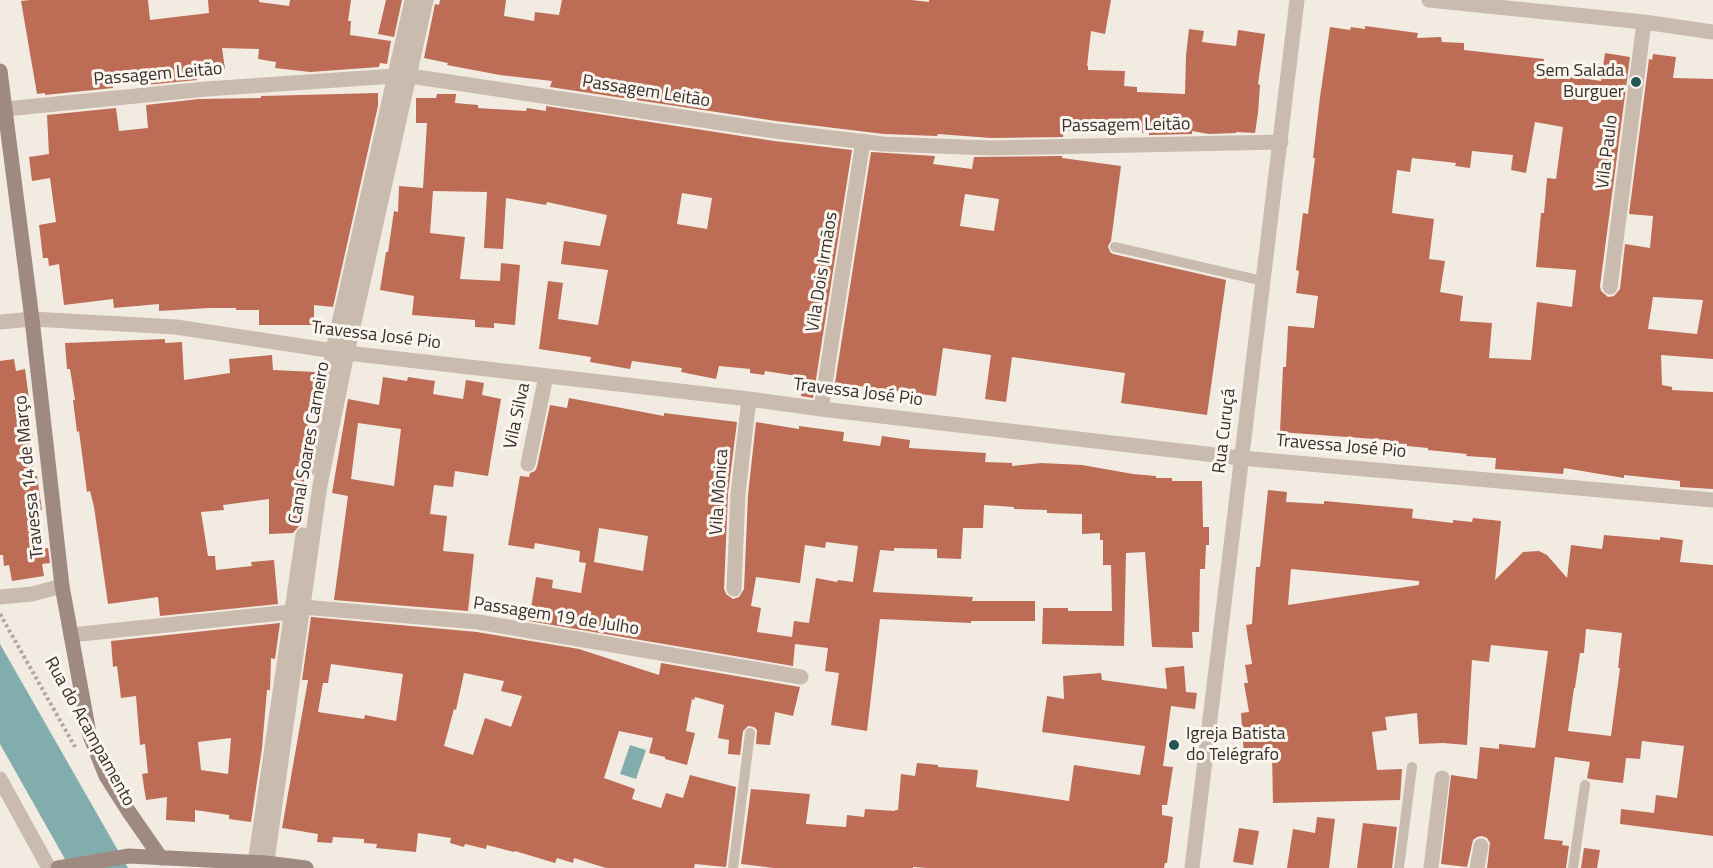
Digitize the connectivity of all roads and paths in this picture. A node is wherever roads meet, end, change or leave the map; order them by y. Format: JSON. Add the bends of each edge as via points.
{"nodes":[{"id":1,"x":412,"y":0,"type":"edge"},
{"id":2,"x":426,"y":0,"type":"edge"},
{"id":3,"x":1297,"y":0,"type":"edge"},
{"id":4,"x":1429,"y":0,"type":"edge"},
{"id":5,"x":1644,"y":22,"type":"junction"},
{"id":6,"x":1713,"y":32,"type":"edge"},
{"id":7,"x":0,"y":71,"type":"edge"},
{"id":8,"x":402,"y":76,"type":"junction"},
{"id":9,"x":6,"y":109,"type":"junction"},
{"id":10,"x":863,"y":141,"type":"junction"},
{"id":11,"x":1281,"y":142,"type":"junction"},
{"id":12,"x":1115,"y":247,"type":"dead end"},
{"id":13,"x":1263,"y":281,"type":"junction"},
{"id":14,"x":1610,"y":287,"type":"dead end"},
{"id":15,"x":32,"y":319,"type":"junction"},
{"id":16,"x":0,"y":322,"type":"edge"},
{"id":17,"x":340,"y":352,"type":"junction"},
{"id":18,"x":546,"y":376,"type":"junction"},
{"id":19,"x":748,"y":399,"type":"junction"},
{"id":20,"x":821,"y":409,"type":"junction"},
{"id":21,"x":1241,"y":458,"type":"junction"},
{"id":22,"x":528,"y":464,"type":"dead end"},
{"id":23,"x":1713,"y":501,"type":"edge"},
{"id":24,"x":62,"y":586,"type":"junction"},
{"id":25,"x":734,"y":589,"type":"dead end"},
{"id":26,"x":0,"y":597,"type":"edge"},
{"id":27,"x":297,"y":609,"type":"junction"},
{"id":28,"x":0,"y":614,"type":"edge"},
{"id":29,"x":72,"y":635,"type":"junction"},
{"id":30,"x":801,"y":677,"type":"dead end"},
{"id":31,"x":750,"y":733,"type":"dead end"},
{"id":32,"x":80,"y":755,"type":"dead end"},
{"id":33,"x":1412,"y":767,"type":"dead end"},
{"id":34,"x":1442,"y":778,"type":"dead end"},
{"id":35,"x":0,"y":779,"type":"edge"},
{"id":36,"x":1585,"y":785,"type":"dead end"},
{"id":37,"x":1481,"y":846,"type":"dead end"},
{"id":38,"x":161,"y":858,"type":"junction"},
{"id":39,"x":262,"y":865,"type":"edge"},
{"id":40,"x":49,"y":868,"type":"edge"},
{"id":41,"x":58,"y":868,"type":"edge"},
{"id":42,"x":306,"y":868,"type":"edge"},
{"id":43,"x":733,"y":868,"type":"edge"},
{"id":44,"x":1192,"y":868,"type":"edge"},
{"id":45,"x":1399,"y":868,"type":"edge"},
{"id":46,"x":1431,"y":868,"type":"edge"},
{"id":47,"x":1477,"y":868,"type":"edge"},
{"id":48,"x":1573,"y":868,"type":"edge"}],
"edges":[{"from":1,"to":8,"type":"street","name":"Canal Soares Carneiro"},
{"from":2,"to":8,"type":"street","name":"Canal Soares Carneiro"},
{"from":3,"to":11,"type":"street","name":"Rua Curuçá"},
{"from":4,"to":5,"type":"street"},
{"from":5,"to":6,"type":"street"},
{"from":5,"to":14,"type":"street","name":"Vila Paulo"},
{"from":7,"to":9,"type":"street","name":"Travessa 14 de Março"},
{"from":8,"to":9,"type":"street","name":"Passagem Leitão","via":[[206,89]]},
{"from":8,"to":10,"type":"street","name":"Passagem Leitão"},
{"from":8,"to":17,"type":"street","name":"Canal Soares Carneiro"},
{"from":9,"to":15,"type":"street","name":"Travessa 14 de Março"},
{"from":10,"to":11,"type":"street","name":"Passagem Leitão","via":[[991,148]]},
{"from":10,"to":20,"type":"street","name":"Vila Dois Irmãos"},
{"from":11,"to":13,"type":"street","name":"Rua Curuçá"},
{"from":12,"to":13,"type":"lane"},
{"from":13,"to":21,"type":"street","name":"Rua Curuçá"},
{"from":15,"to":16,"type":"street","name":"Travessa José Pio"},
{"from":15,"to":17,"type":"street","name":"Travessa José Pio","via":[[176,327]]},
{"from":15,"to":24,"type":"street","name":"Travessa 14 de Março"},
{"from":17,"to":18,"type":"street","name":"Travessa José Pio"},
{"from":17,"to":27,"type":"street","name":"Canal Soares Carneiro"},
{"from":18,"to":19,"type":"street","name":"Travessa José Pio"},
{"from":18,"to":22,"type":"street","name":"Vila Silva"},
{"from":19,"to":20,"type":"street","name":"Travessa José Pio"},
{"from":19,"to":25,"type":"street","name":"Vila Mônica"},
{"from":20,"to":21,"type":"street","name":"Travessa José Pio"},
{"from":21,"to":23,"type":"street","name":"Travessa José Pio"},
{"from":21,"to":44,"type":"street","name":"Rua Curuçá"},
{"from":24,"to":26,"type":"street"},
{"from":24,"to":29,"type":"street","name":"Travessa 14 de Março"},
{"from":27,"to":29,"type":"street","name":"Passagem 19 de Julho"},
{"from":27,"to":30,"type":"street","name":"Passagem 19 de Julho","via":[[478,622]]},
{"from":27,"to":39,"type":"street","name":"Canal Soares Carneiro"},
{"from":28,"to":32,"type":"path","name":"Rua do Acampamento"},
{"from":29,"to":38,"type":"street","name":"Travessa 14 de Março","via":[[89,733],[106,776]]},
{"from":31,"to":43,"type":"lane"},
{"from":33,"to":45,"type":"lane"},
{"from":34,"to":46,"type":"street"},
{"from":35,"to":40,"type":"street"},
{"from":36,"to":48,"type":"lane"},
{"from":37,"to":47,"type":"street"},
{"from":38,"to":39,"type":"street"},
{"from":38,"to":41,"type":"street","via":[[129,856]]},
{"from":39,"to":42,"type":"street"}]}
